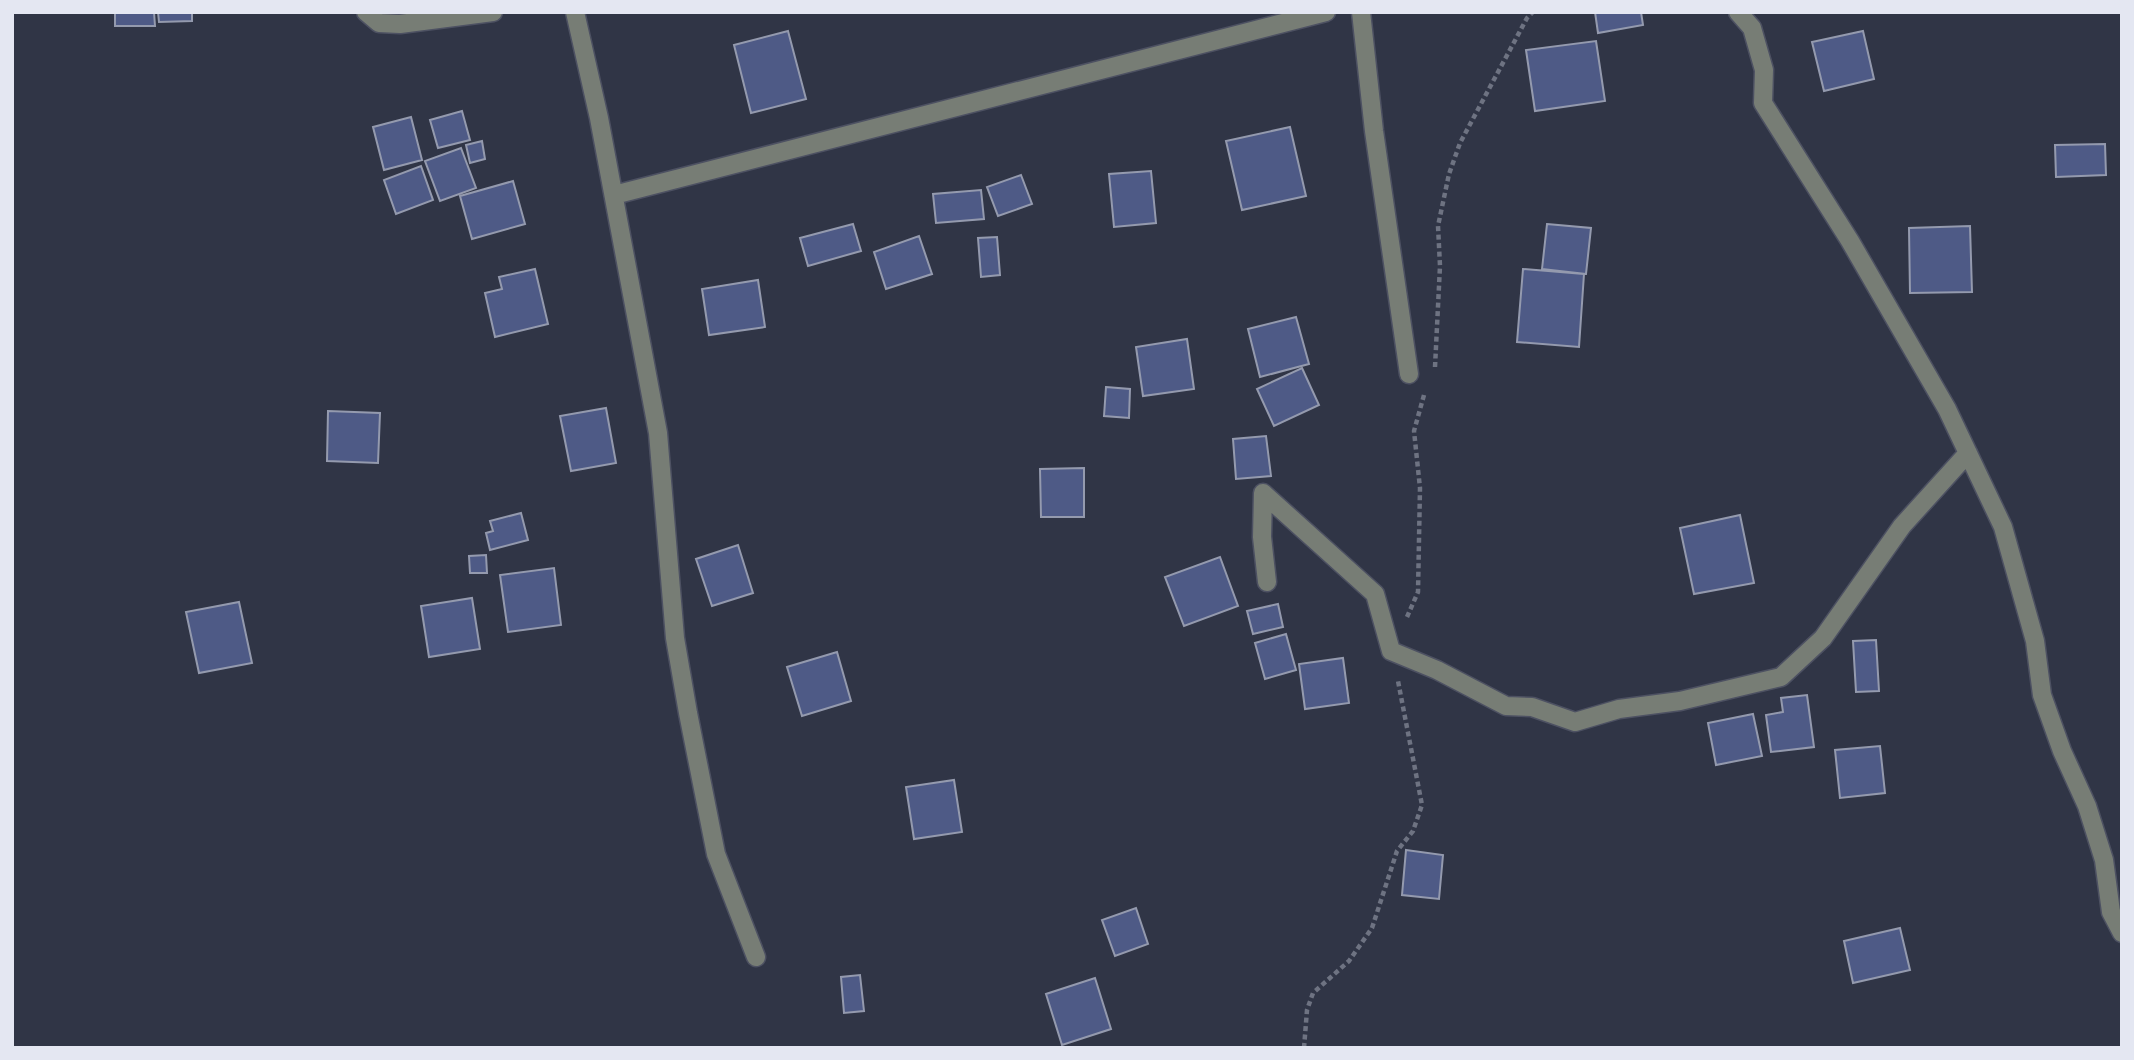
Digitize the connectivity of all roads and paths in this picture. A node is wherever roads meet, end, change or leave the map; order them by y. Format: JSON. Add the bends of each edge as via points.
{"nodes":[{"id":1,"x":366,"y":12,"type":"edge"},
{"id":2,"x":493,"y":12,"type":"edge"},
{"id":3,"x":575,"y":12,"type":"edge"},
{"id":4,"x":1326,"y":12,"type":"edge"},
{"id":5,"x":1361,"y":12,"type":"edge"},
{"id":6,"x":1533,"y":12,"type":"edge"},
{"id":7,"x":1738,"y":12,"type":"edge"},
{"id":8,"x":614,"y":195,"type":"junction"},
{"id":9,"x":1409,"y":374,"type":"dead end"},
{"id":10,"x":1432,"y":375,"type":"dead end"},
{"id":11,"x":1428,"y":386,"type":"dead end"},
{"id":12,"x":1968,"y":453,"type":"junction"},
{"id":13,"x":1266,"y":582,"type":"dead end"},
{"id":14,"x":1391,"y":651,"type":"junction"},
{"id":15,"x":2122,"y":933,"type":"edge"},
{"id":16,"x":756,"y":957,"type":"dead end"},
{"id":17,"x":1304,"y":1048,"type":"edge"}],
"edges":[{"from":1,"to":2,"type":"street","via":[[379,23],[400,24]]},
{"from":3,"to":8,"type":"street"},
{"from":4,"to":8,"type":"street"},
{"from":5,"to":9,"type":"street"},
{"from":6,"to":10,"type":"path","via":[[1460,143],[1449,174],[1438,226],[1440,266]]},
{"from":7,"to":12,"type":"street","via":[[1752,28],[1764,70],[1763,103],[1850,241]]},
{"from":8,"to":16,"type":"street","via":[[658,433],[675,638],[688,713],[716,854]]},
{"from":11,"to":14,"type":"path","via":[[1415,431],[1420,488],[1418,592]]},
{"from":12,"to":14,"type":"street","via":[[1902,526],[1823,638],[1781,677],[1575,722],[1532,707],[1506,706]]},
{"from":12,"to":15,"type":"street","via":[[2003,527],[2035,641],[2042,695],[2087,806],[2104,860],[2111,912]]},
{"from":13,"to":14,"type":"street","via":[[1263,493],[1375,594]]},
{"from":14,"to":17,"type":"path","via":[[1422,805],[1413,831],[1397,851],[1372,928],[1349,961],[1313,993]]}]}
